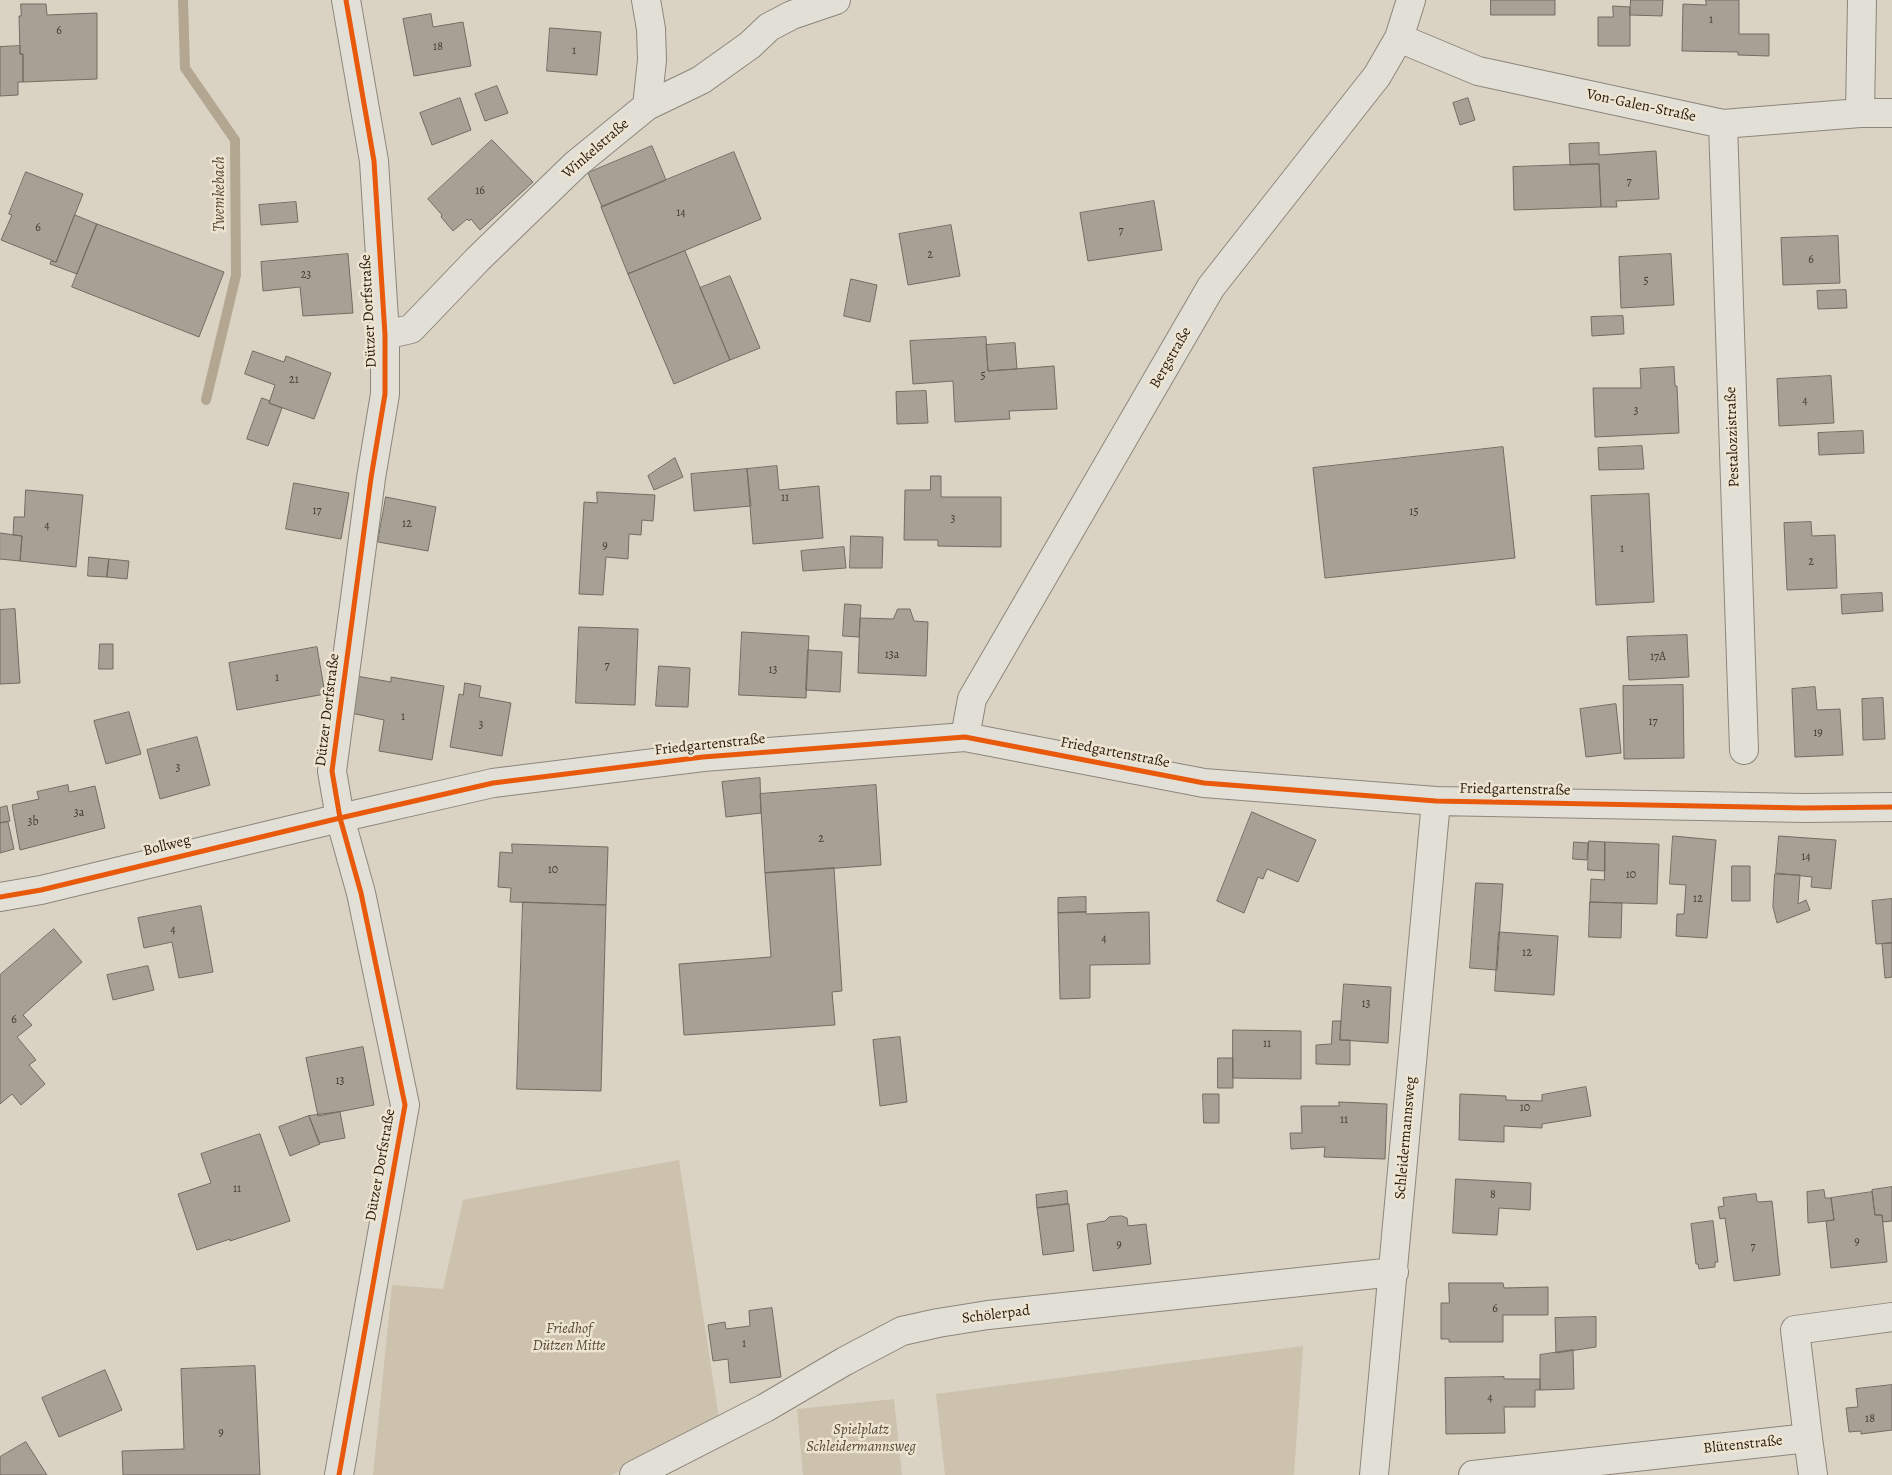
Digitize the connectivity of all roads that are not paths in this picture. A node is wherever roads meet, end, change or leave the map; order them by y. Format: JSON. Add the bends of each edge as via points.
{"nodes":[{"id":1,"x":346,"y":0,"type":"edge"},
{"id":2,"x":646,"y":0,"type":"edge"},
{"id":3,"x":836,"y":0,"type":"edge"},
{"id":4,"x":1411,"y":0,"type":"edge"},
{"id":5,"x":1862,"y":0,"type":"edge"},
{"id":6,"x":1399,"y":38,"type":"junction"},
{"id":7,"x":647,"y":106,"type":"junction"},
{"id":8,"x":1860,"y":113,"type":"junction"},
{"id":9,"x":1892,"y":114,"type":"edge"},
{"id":10,"x":1723,"y":124,"type":"junction"},
{"id":11,"x":385,"y":335,"type":"junction"},
{"id":12,"x":965,"y":737,"type":"junction"},
{"id":13,"x":1744,"y":750,"type":"dead end"},
{"id":14,"x":1436,"y":801,"type":"junction"},
{"id":15,"x":1892,"y":807,"type":"edge"},
{"id":16,"x":340,"y":818,"type":"junction"},
{"id":17,"x":0,"y":897,"type":"edge"},
{"id":18,"x":1394,"y":1272,"type":"junction"},
{"id":19,"x":1892,"y":1317,"type":"edge"},
{"id":20,"x":1808,"y":1438,"type":"junction"},
{"id":21,"x":340,"y":1475,"type":"edge"},
{"id":22,"x":634,"y":1475,"type":"edge"},
{"id":23,"x":1374,"y":1475,"type":"edge"},
{"id":24,"x":1473,"y":1475,"type":"edge"},
{"id":25,"x":1813,"y":1475,"type":"edge"}],
"edges":[{"from":1,"to":11,"type":"street","name":"Dützer Dorfstraße","via":[[374,161]]},
{"from":2,"to":7,"type":"street","via":[[652,60]]},
{"from":3,"to":7,"type":"street","name":"Winkelstraße","via":[[792,15],[769,27],[750,45],[701,80]]},
{"from":4,"to":6,"type":"street","name":"Bergstraße"},
{"from":5,"to":8,"type":"street"},
{"from":6,"to":10,"type":"street","name":"Von-Galen-Straße","via":[[1478,70]]},
{"from":6,"to":12,"type":"street","name":"Bergstraße","via":[[1377,76],[1211,287],[972,699]]},
{"from":7,"to":11,"type":"street","name":"Winkelstraße","via":[[576,164],[411,329]]},
{"from":8,"to":9,"type":"street","name":"Von-Galen-Straße"},
{"from":8,"to":10,"type":"street","name":"Von-Galen-Straße"},
{"from":10,"to":13,"type":"street","name":"Pestalozzistraße"},
{"from":11,"to":16,"type":"street","name":"Dützer Dorfstraße","via":[[385,394],[332,771]]},
{"from":12,"to":14,"type":"street","name":"Friedgartenstraße","via":[[1204,782]]},
{"from":12,"to":16,"type":"street","name":"Friedgartenstraße","via":[[703,757],[502,782]]},
{"from":14,"to":15,"type":"street","name":"Friedgartenstraße"},
{"from":14,"to":18,"type":"street","name":"Schleidermannsweg"},
{"from":16,"to":17,"type":"street","name":"Bollweg","via":[[42,890]]},
{"from":16,"to":21,"type":"street","name":"Dützer Dorfstraße","via":[[361,893],[405,1104]]},
{"from":18,"to":22,"type":"street","name":"Schölerpad","via":[[988,1315],[902,1331],[765,1408]]},
{"from":18,"to":23,"type":"street","name":"Schleidermannsweg"},
{"from":19,"to":20,"type":"street","via":[[1795,1330]]},
{"from":20,"to":24,"type":"street","name":"Blütenstraße"},
{"from":20,"to":25,"type":"street"}]}
